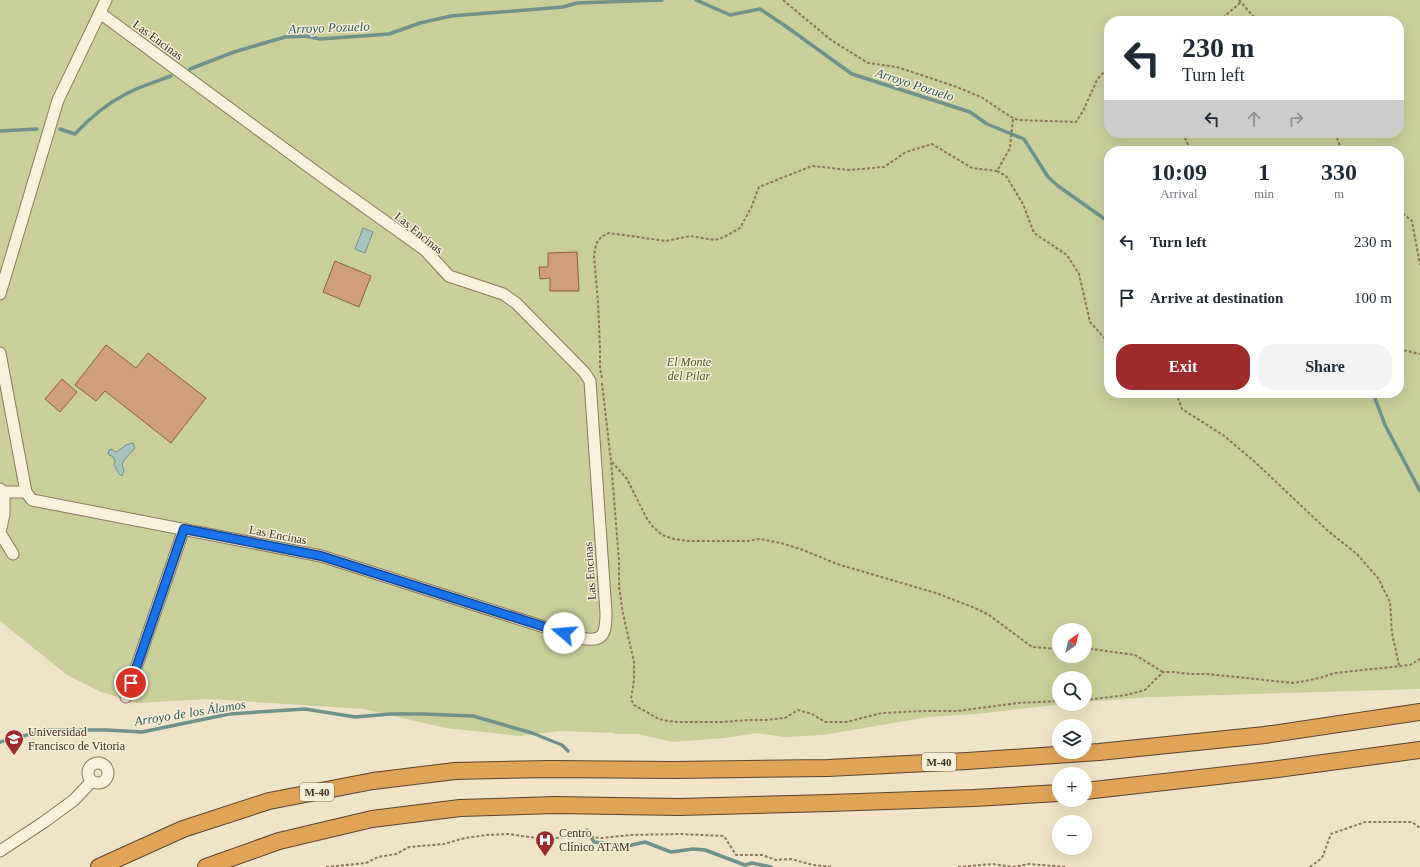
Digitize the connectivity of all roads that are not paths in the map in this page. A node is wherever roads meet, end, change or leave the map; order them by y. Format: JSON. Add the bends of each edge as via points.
{"nodes":[{"id":1,"x":106,"y":0,"type":"edge"},
{"id":2,"x":100,"y":13,"type":"junction"},
{"id":3,"x":0,"y":294,"type":"edge"},
{"id":4,"x":0,"y":353,"type":"edge"},
{"id":5,"x":2,"y":490,"type":"edge"},
{"id":6,"x":26,"y":492,"type":"junction"},
{"id":7,"x":184,"y":529,"type":"junction"},
{"id":8,"x":0,"y":533,"type":"edge"},
{"id":9,"x":13,"y":554,"type":"dead end"},
{"id":10,"x":126,"y":697,"type":"dead end"},
{"id":11,"x":1420,"y":712,"type":"edge"},
{"id":12,"x":1420,"y":750,"type":"edge"},
{"id":13,"x":92,"y":781,"type":"dead end"},
{"id":14,"x":1092,"y":790,"type":"edge"},
{"id":15,"x":1052,"y":793,"type":"edge"},
{"id":16,"x":0,"y":851,"type":"edge"},
{"id":17,"x":99,"y":867,"type":"edge"},
{"id":18,"x":206,"y":867,"type":"edge"}],
"edges":[{"from":1,"to":2,"type":"street"},
{"from":2,"to":3,"type":"street","via":[[58,100]]},
{"from":2,"to":7,"type":"street","name":"Las Encinas","via":[[425,250],[449,276],[503,294],[516,303],[584,372],[590,382],[605,629],[597,639],[579,638],[321,556]]},
{"from":4,"to":6,"type":"street"},
{"from":5,"to":6,"type":"street"},
{"from":5,"to":8,"type":"street","via":[[4,514]]},
{"from":6,"to":7,"type":"street","name":"Las Encinas","via":[[32,500]]},
{"from":7,"to":10,"type":"street"},
{"from":8,"to":9,"type":"street"},
{"from":11,"to":17,"type":"highway","number":"M-40","via":[[1257,736],[1099,752],[967,761],[828,768],[455,771],[373,781],[269,801],[183,829]]},
{"from":12,"to":14,"type":"highway"},
{"from":13,"to":16,"type":"street","via":[[74,800]]},
{"from":15,"to":18,"type":"highway","via":[[830,804],[460,808],[372,819],[279,840]]}]}
